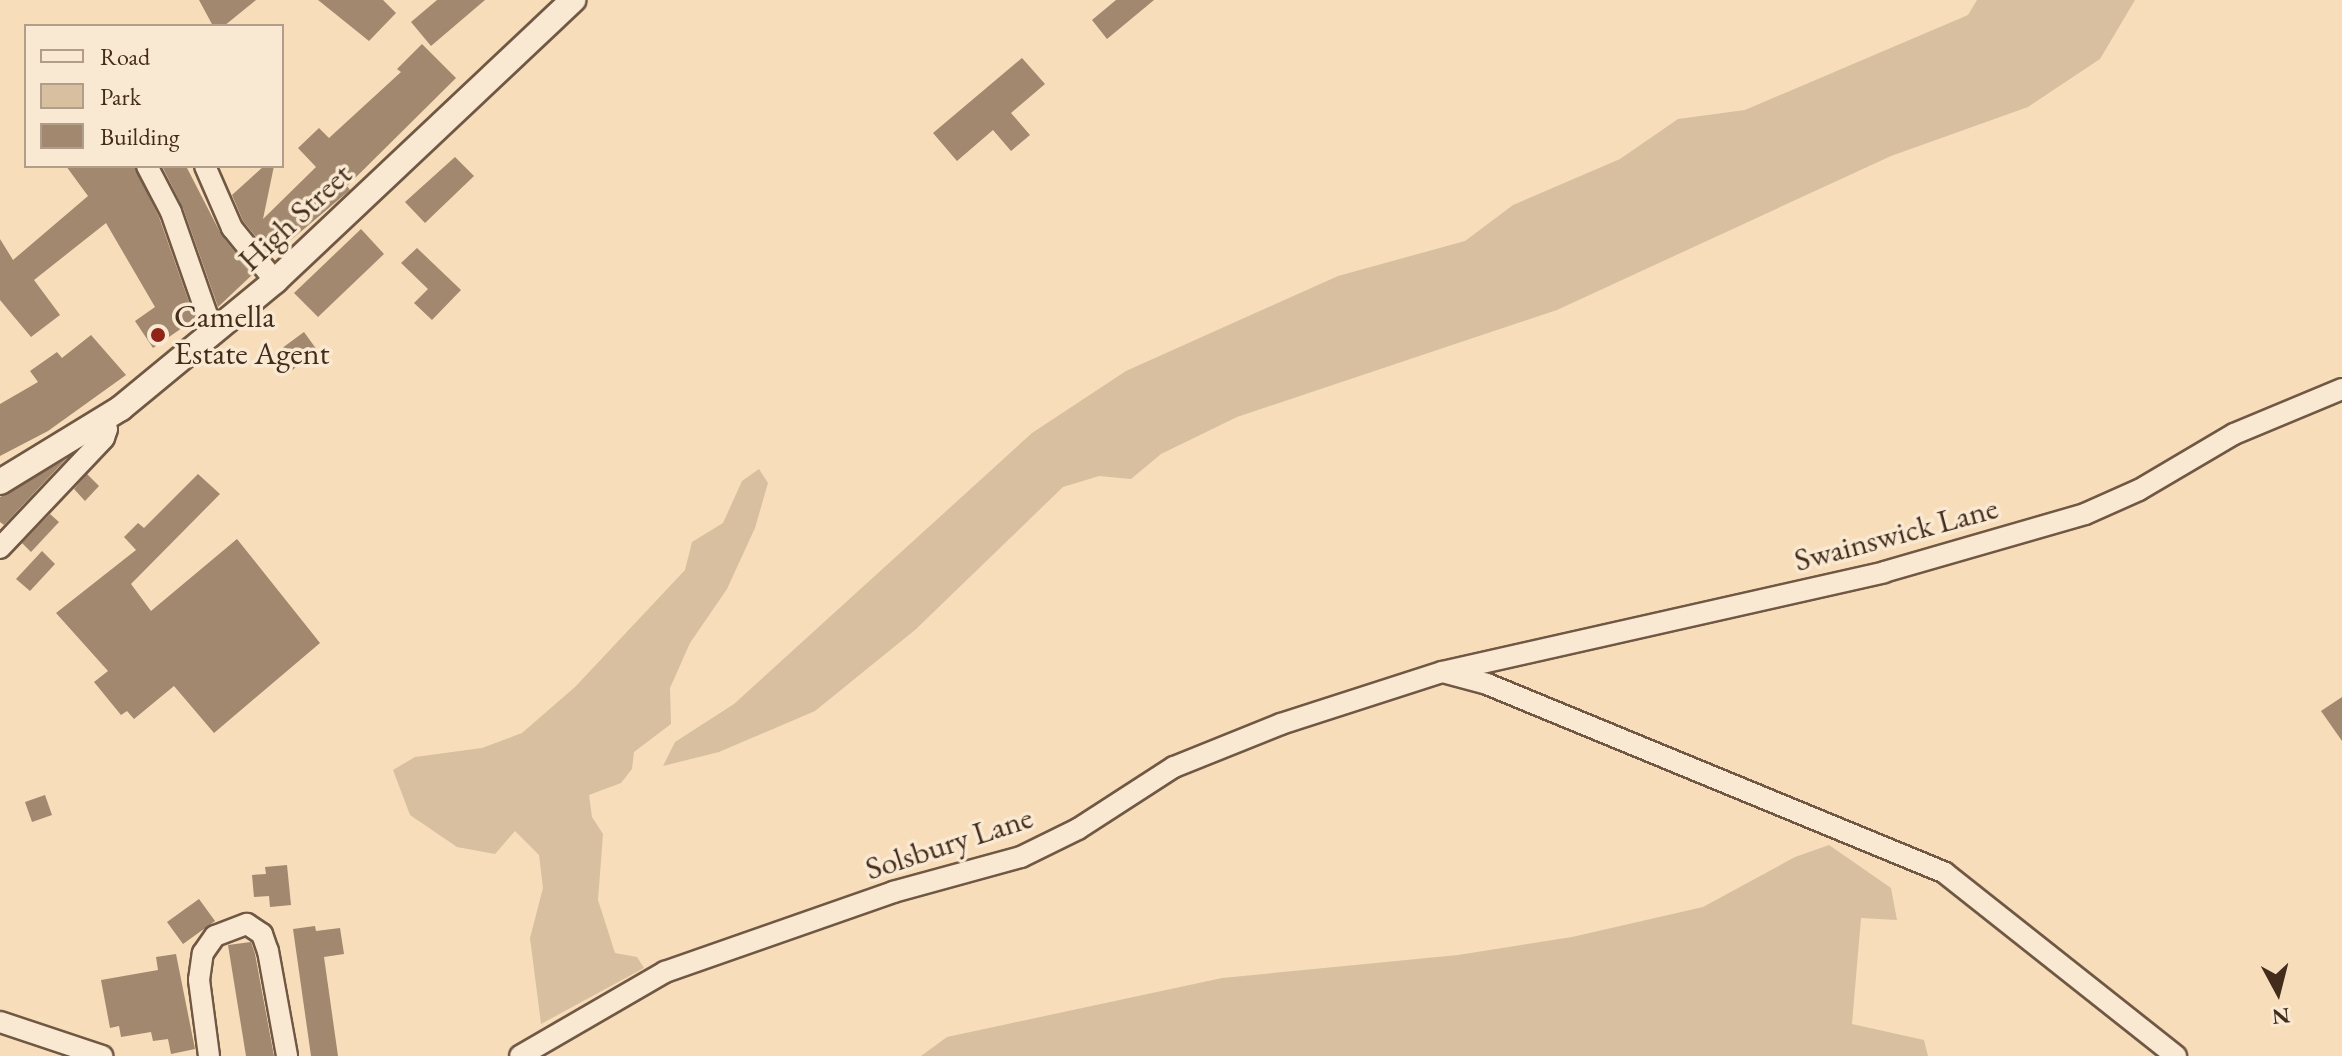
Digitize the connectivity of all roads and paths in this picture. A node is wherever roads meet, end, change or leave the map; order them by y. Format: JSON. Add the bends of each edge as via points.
{"nodes":[{"id":1,"x":573,"y":0,"type":"edge"},
{"id":2,"x":148,"y":168,"type":"edge"},
{"id":3,"x":206,"y":168,"type":"edge"},
{"id":4,"x":275,"y":281,"type":"junction"},
{"id":5,"x":213,"y":332,"type":"junction"},
{"id":6,"x":2342,"y":389,"type":"edge"},
{"id":7,"x":101,"y":422,"type":"junction"},
{"id":8,"x":0,"y":482,"type":"edge"},
{"id":9,"x":0,"y":548,"type":"edge"},
{"id":10,"x":1442,"y":672,"type":"junction"},
{"id":11,"x":0,"y":1022,"type":"edge"},
{"id":12,"x":102,"y":1056,"type":"edge"},
{"id":13,"x":209,"y":1056,"type":"edge"},
{"id":14,"x":287,"y":1056,"type":"edge"},
{"id":15,"x":520,"y":1056,"type":"edge"},
{"id":16,"x":2176,"y":1056,"type":"edge"}],
"edges":[{"from":1,"to":4,"type":"street","name":"High Street"},
{"from":2,"to":5,"type":"street","via":[[171,212]]},
{"from":3,"to":4,"type":"street","via":[[232,228]]},
{"from":4,"to":5,"type":"street","name":"High Street"},
{"from":5,"to":7,"type":"street","name":"High Street"},
{"from":6,"to":10,"type":"street","name":"Swainswick Lane","via":[[2234,434],[2139,490],[2085,514],[1884,572]]},
{"from":7,"to":8,"type":"street","name":"High Street"},
{"from":7,"to":9,"type":"street","via":[[107,429],[104,438]]},
{"from":10,"to":15,"type":"street","name":"Solsbury Lane","via":[[1281,724],[1174,767],[1078,829],[1021,857],[893,892],[665,972]]},
{"from":10,"to":16,"type":"street","via":[[1487,684],[1945,873]]},
{"from":11,"to":12,"type":"street"},
{"from":13,"to":14,"type":"street","via":[[199,980],[203,953],[215,936],[247,924],[262,934],[268,951]]}]}
